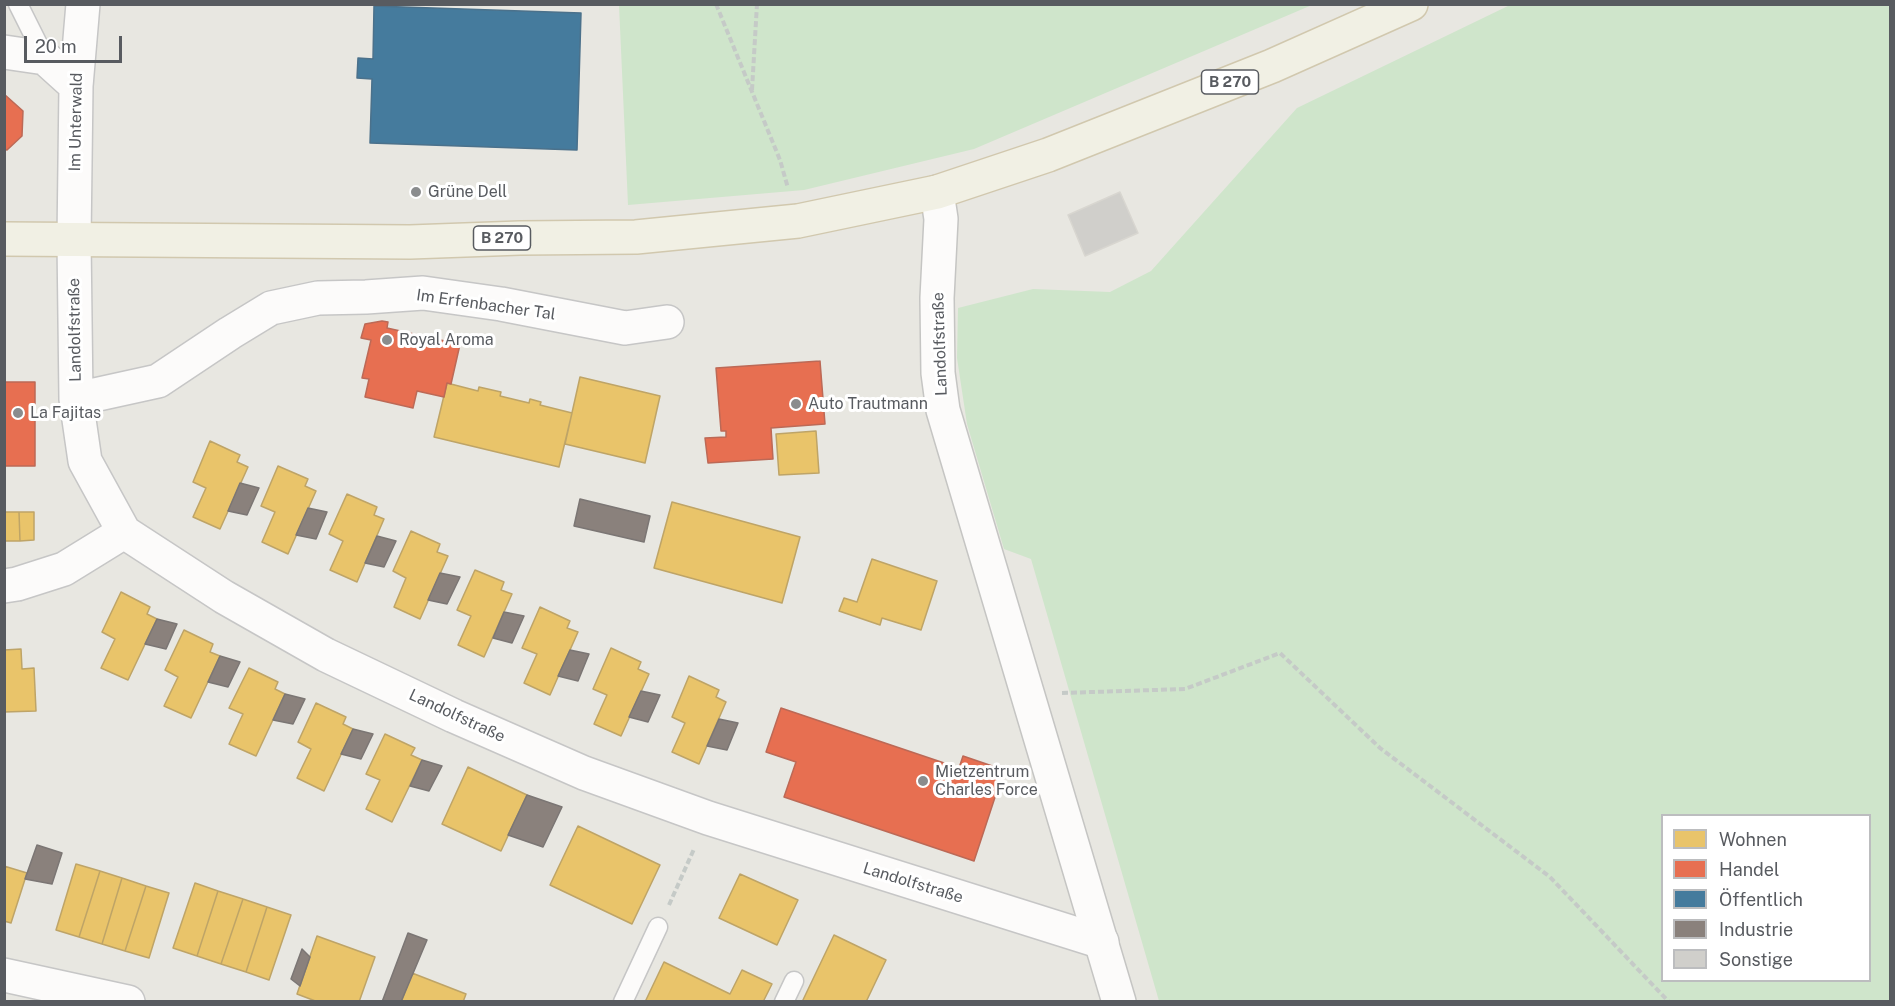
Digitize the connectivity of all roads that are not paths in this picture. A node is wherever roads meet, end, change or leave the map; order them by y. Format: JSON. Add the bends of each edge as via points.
{"nodes":[{"id":1,"x":18,"y":4,"type":"edge"},
{"id":2,"x":83,"y":4,"type":"edge"},
{"id":3,"x":1411,"y":4,"type":"edge"},
{"id":4,"x":4,"y":52,"type":"edge"},
{"id":5,"x":45,"y":58,"type":"junction"},
{"id":6,"x":76,"y":86,"type":"junction"},
{"id":7,"x":937,"y":192,"type":"junction"},
{"id":8,"x":4,"y":239,"type":"edge"},
{"id":9,"x":74,"y":240,"type":"junction"},
{"id":10,"x":667,"y":322,"type":"dead end"},
{"id":11,"x":76,"y":399,"type":"junction"},
{"id":12,"x":124,"y":532,"type":"junction"},
{"id":13,"x":4,"y":586,"type":"edge"},
{"id":14,"x":658,"y":927,"type":"road end"},
{"id":15,"x":1102,"y":942,"type":"junction"},
{"id":16,"x":4,"y":975,"type":"edge"},
{"id":17,"x":794,"y":981,"type":"dead end"},
{"id":18,"x":128,"y":1002,"type":"edge"},
{"id":19,"x":623,"y":1002,"type":"edge"},
{"id":20,"x":784,"y":1002,"type":"edge"},
{"id":21,"x":1119,"y":1002,"type":"edge"}],
"edges":[{"from":1,"to":5,"type":"lane"},
{"from":2,"to":6,"type":"street","name":"Im Unterwald"},
{"from":3,"to":7,"type":"main road","number":"B 270","via":[[1272,66],[1048,155]]},
{"from":4,"to":5,"type":"street"},
{"from":5,"to":6,"type":"street"},
{"from":6,"to":9,"type":"street","name":"Im Unterwald"},
{"from":7,"to":9,"type":"main road","number":"B 270","via":[[798,221],[636,237],[410,242]]},
{"from":7,"to":15,"type":"street","name":"Landolfstraße","via":[[941,219],[938,373],[943,410]]},
{"from":8,"to":9,"type":"main road","number":"B 270"},
{"from":9,"to":11,"type":"street","name":"Landolfstraße"},
{"from":10,"to":11,"type":"street","name":"Im Erfenbacher Tal","via":[[625,328],[423,293],[318,298],[271,308],[158,381]]},
{"from":11,"to":12,"type":"street","name":"Landolfstraße","via":[[85,461]]},
{"from":12,"to":13,"type":"street","via":[[64,569]]},
{"from":12,"to":15,"type":"street","name":"Landolfstraße","via":[[224,597],[326,655],[584,773],[708,818]]},
{"from":14,"to":19,"type":"lane"},
{"from":15,"to":21,"type":"street","name":"Landolfstraße"},
{"from":16,"to":18,"type":"street"},
{"from":17,"to":20,"type":"lane"}]}
